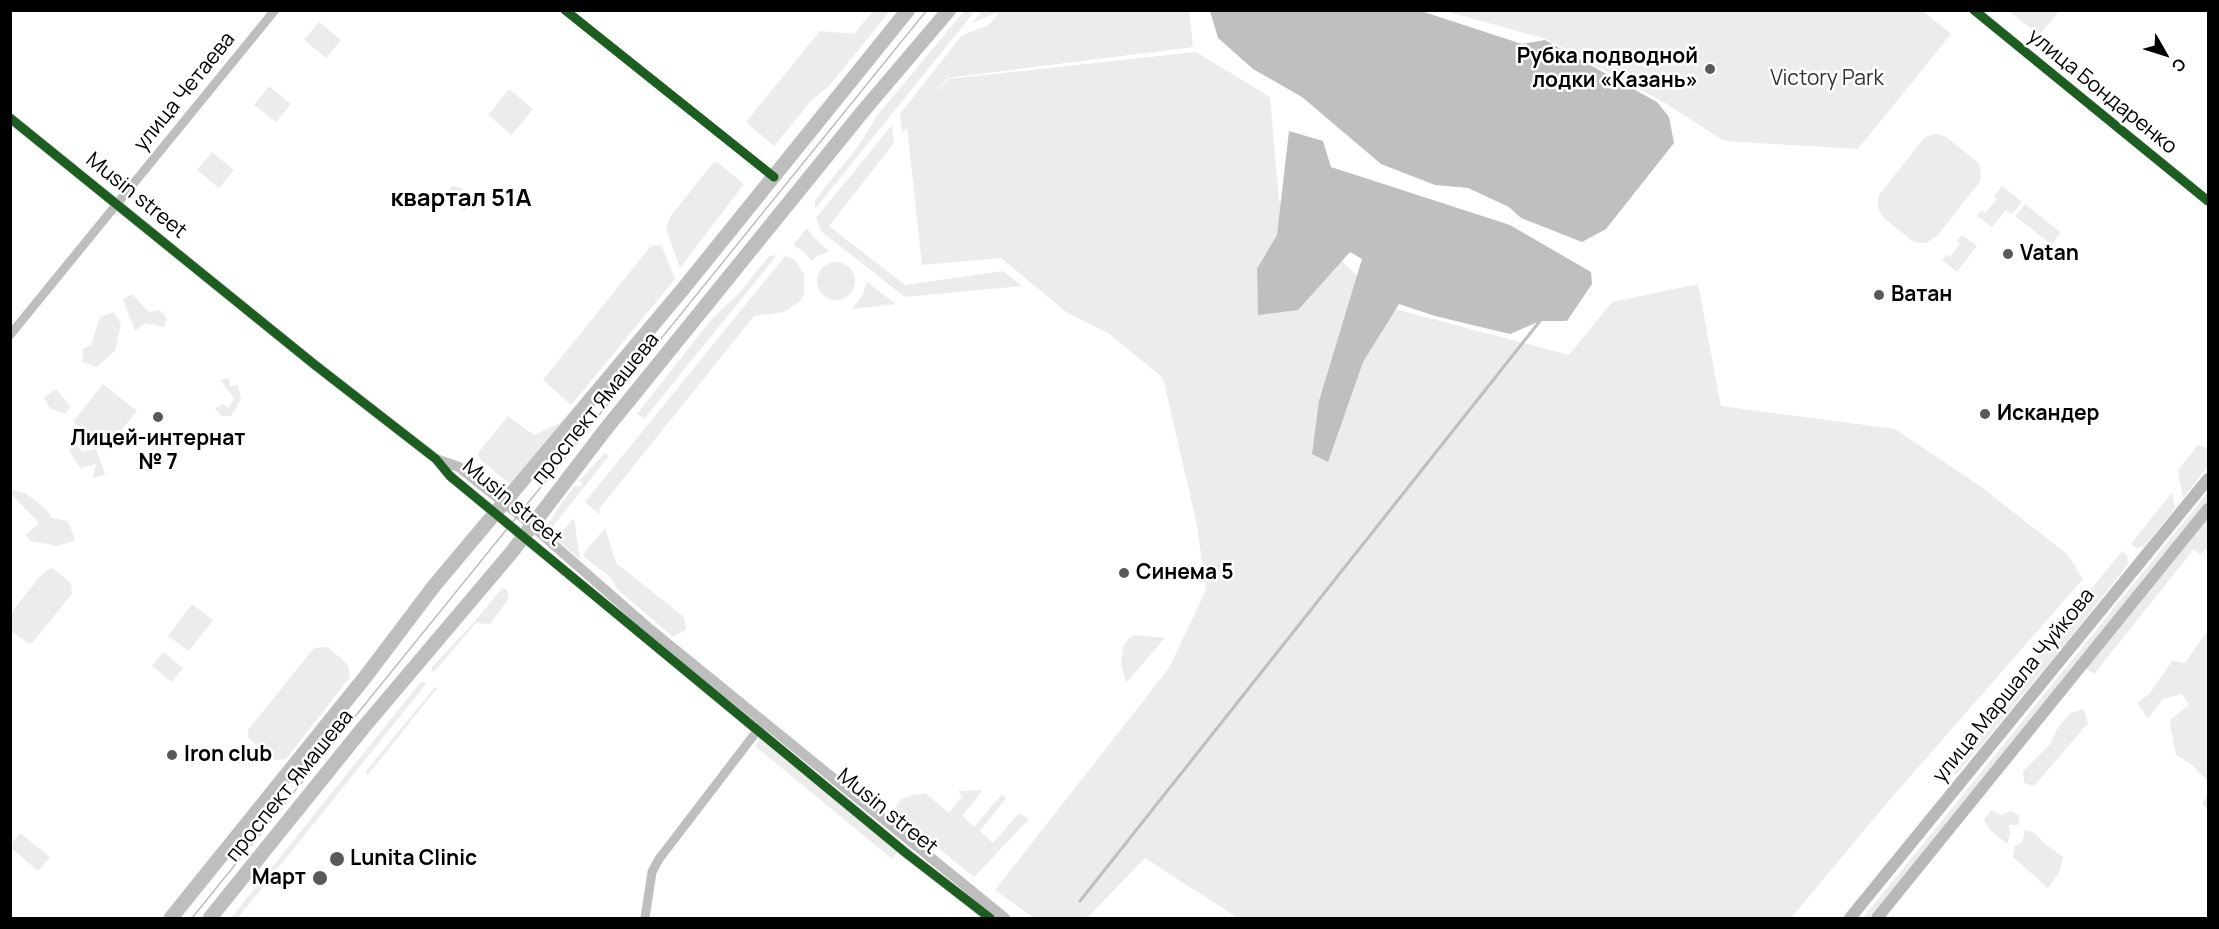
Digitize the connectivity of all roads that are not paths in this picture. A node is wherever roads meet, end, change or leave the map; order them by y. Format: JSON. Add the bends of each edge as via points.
{"nodes":[{"id":1,"x":275,"y":10,"type":"edge"},
{"id":2,"x":565,"y":10,"type":"edge"},
{"id":3,"x":909,"y":10,"type":"edge"},
{"id":4,"x":949,"y":10,"type":"edge"},
{"id":5,"x":1974,"y":10,"type":"edge"},
{"id":6,"x":10,"y":118,"type":"edge"},
{"id":7,"x":774,"y":177,"type":"junction"},
{"id":8,"x":2208,"y":201,"type":"edge"},
{"id":9,"x":118,"y":204,"type":"junction"},
{"id":10,"x":10,"y":336,"type":"edge"},
{"id":11,"x":2208,"y":479,"type":"edge"},
{"id":12,"x":501,"y":508,"type":"junction"},
{"id":13,"x":2208,"y":509,"type":"edge"},
{"id":14,"x":527,"y":531,"type":"junction"},
{"id":15,"x":761,"y":726,"type":"junction"},
{"id":16,"x":171,"y":918,"type":"edge"},
{"id":17,"x":210,"y":918,"type":"edge"},
{"id":18,"x":645,"y":918,"type":"edge"},
{"id":19,"x":990,"y":918,"type":"edge"},
{"id":20,"x":1005,"y":918,"type":"edge"},
{"id":21,"x":1850,"y":918,"type":"edge"},
{"id":22,"x":1876,"y":918,"type":"edge"}],
"edges":[{"from":1,"to":9,"type":"street","name":"улица Четаева"},
{"from":2,"to":7,"type":"street"},
{"from":3,"to":7,"type":"main road","name":"проспект Ямашева"},
{"from":4,"to":14,"type":"main road","name":"проспект Ямашева","via":[[864,110]]},
{"from":5,"to":8,"type":"street","name":"улица Бондаренко"},
{"from":6,"to":9,"type":"street","name":"Musin street"},
{"from":7,"to":12,"type":"main road","name":"проспект Ямашева"},
{"from":9,"to":10,"type":"street","name":"улица Четаева"},
{"from":9,"to":12,"type":"street","name":"Musin street","via":[[369,408],[436,459],[456,465]]},
{"from":11,"to":21,"type":"main road","name":"улица Маршала Чуйкова"},
{"from":12,"to":14,"type":"street","name":"Musin street"},
{"from":12,"to":16,"type":"main road","name":"проспект Ямашева","via":[[434,586]]},
{"from":13,"to":22,"type":"main road","name":"улица Маршала Чуйкова"},
{"from":14,"to":15,"type":"street","name":"Musin street"},
{"from":14,"to":17,"type":"main road","name":"проспект Ямашева"},
{"from":15,"to":18,"type":"street","via":[[659,859],[652,872]]},
{"from":15,"to":19,"type":"street","name":"Musin street","via":[[906,853]]},
{"from":15,"to":20,"type":"street","name":"Musin street"}]}
